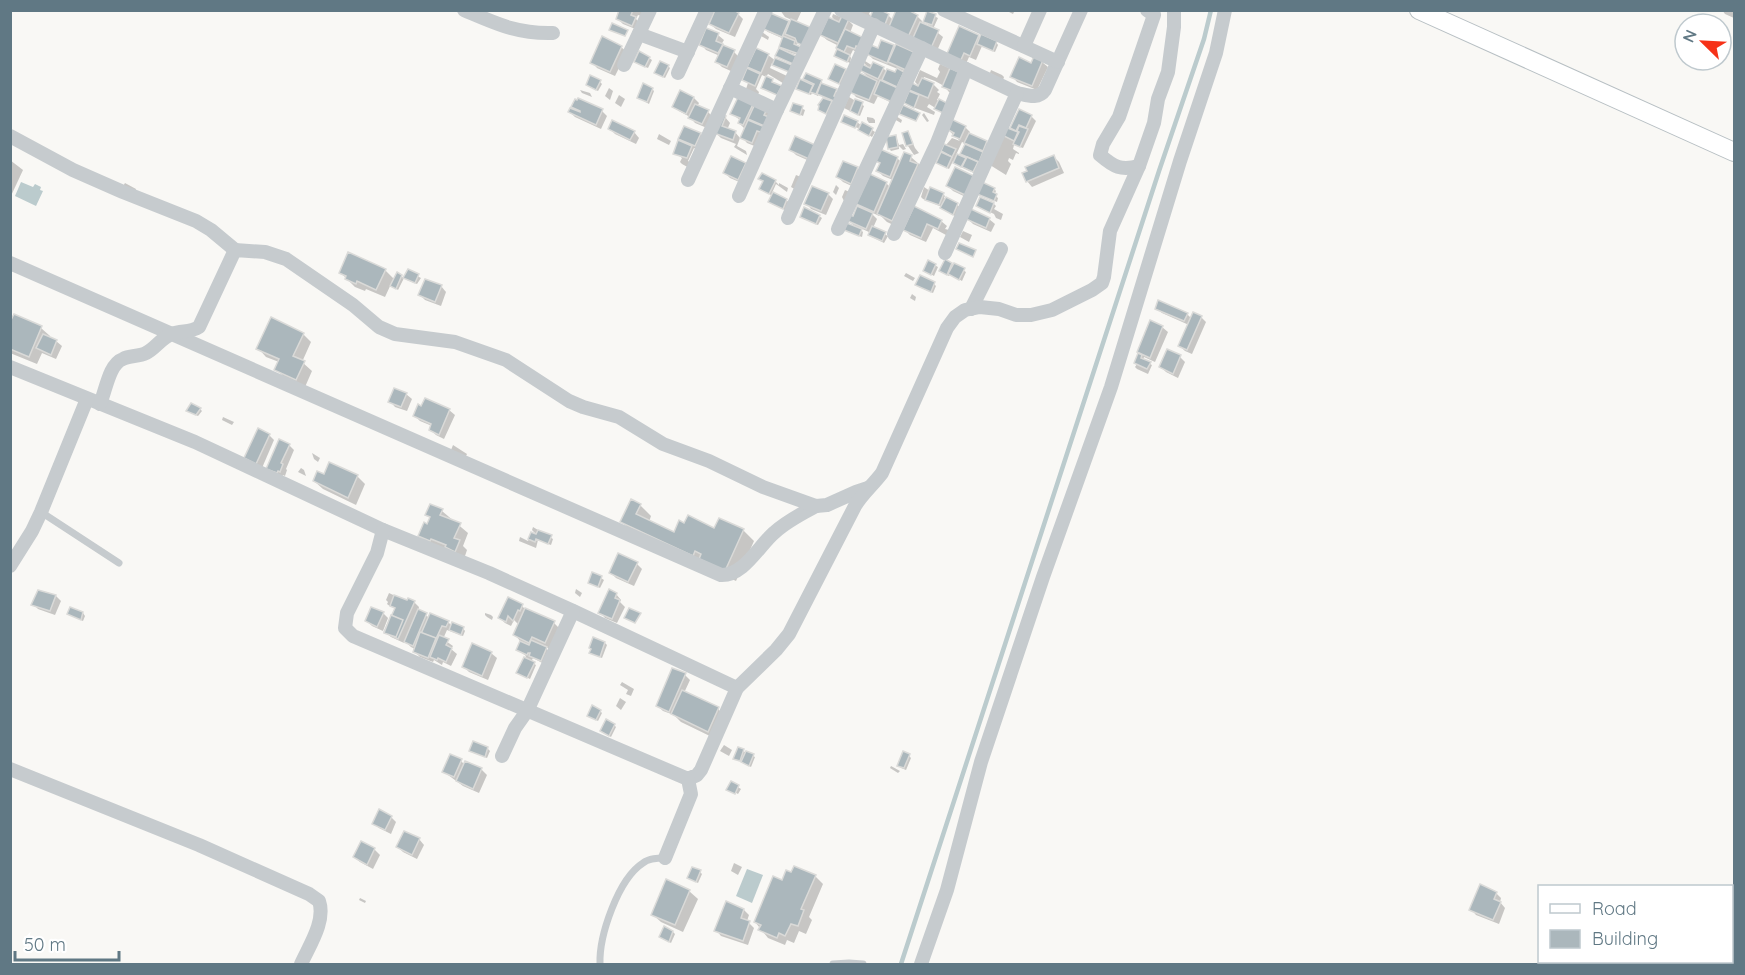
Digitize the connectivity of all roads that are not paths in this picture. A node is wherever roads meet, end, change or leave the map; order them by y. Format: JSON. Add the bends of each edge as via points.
{"nodes":[{"id":1,"x":464,"y":10,"type":"edge"},
{"id":2,"x":650,"y":10,"type":"edge"},
{"id":3,"x":707,"y":10,"type":"edge"},
{"id":4,"x":766,"y":10,"type":"edge"},
{"id":5,"x":825,"y":10,"type":"edge"},
{"id":6,"x":841,"y":10,"type":"edge"},
{"id":7,"x":944,"y":10,"type":"edge"},
{"id":8,"x":1040,"y":10,"type":"edge"},
{"id":9,"x":1081,"y":10,"type":"edge"},
{"id":10,"x":1147,"y":10,"type":"edge"},
{"id":11,"x":1174,"y":10,"type":"edge"},
{"id":12,"x":1225,"y":10,"type":"edge"},
{"id":13,"x":1419,"y":10,"type":"edge"},
{"id":14,"x":874,"y":26,"type":"junction"},
{"id":15,"x":553,"y":33,"type":"dead end"},
{"id":16,"x":639,"y":34,"type":"junction"},
{"id":17,"x":1023,"y":46,"type":"junction"},
{"id":18,"x":922,"y":48,"type":"junction"},
{"id":19,"x":688,"y":52,"type":"junction"},
{"id":20,"x":1058,"y":63,"type":"junction"},
{"id":21,"x":624,"y":65,"type":"dead end"},
{"id":22,"x":966,"y":69,"type":"junction"},
{"id":23,"x":678,"y":73,"type":"dead end"},
{"id":24,"x":730,"y":88,"type":"junction"},
{"id":25,"x":1017,"y":93,"type":"junction"},
{"id":26,"x":777,"y":110,"type":"junction"},
{"id":27,"x":10,"y":136,"type":"edge"},
{"id":28,"x":1734,"y":152,"type":"edge"},
{"id":29,"x":1139,"y":166,"type":"junction"},
{"id":30,"x":688,"y":180,"type":"dead end"},
{"id":31,"x":739,"y":196,"type":"dead end"},
{"id":32,"x":788,"y":218,"type":"dead end"},
{"id":33,"x":838,"y":229,"type":"dead end"},
{"id":34,"x":894,"y":234,"type":"dead end"},
{"id":35,"x":1001,"y":249,"type":"dead end"},
{"id":36,"x":235,"y":250,"type":"junction"},
{"id":37,"x":945,"y":253,"type":"dead end"},
{"id":38,"x":10,"y":263,"type":"edge"},
{"id":39,"x":971,"y":309,"type":"junction"},
{"id":40,"x":172,"y":334,"type":"junction"},
{"id":41,"x":10,"y":367,"type":"edge"},
{"id":42,"x":93,"y":401,"type":"junction"},
{"id":43,"x":868,"y":488,"type":"junction"},
{"id":44,"x":816,"y":506,"type":"junction"},
{"id":45,"x":41,"y":512,"type":"junction"},
{"id":46,"x":383,"y":530,"type":"junction"},
{"id":47,"x":119,"y":564,"type":"dead end"},
{"id":48,"x":10,"y":566,"type":"edge"},
{"id":49,"x":573,"y":611,"type":"junction"},
{"id":50,"x":737,"y":688,"type":"junction"},
{"id":51,"x":527,"y":711,"type":"junction"},
{"id":52,"x":502,"y":756,"type":"dead end"},
{"id":53,"x":10,"y":769,"type":"edge"},
{"id":54,"x":687,"y":780,"type":"junction"},
{"id":55,"x":665,"y":858,"type":"joint"},
{"id":56,"x":301,"y":964,"type":"edge"},
{"id":57,"x":600,"y":964,"type":"edge"},
{"id":58,"x":833,"y":964,"type":"edge"},
{"id":59,"x":863,"y":964,"type":"edge"},
{"id":60,"x":921,"y":964,"type":"edge"}],
"edges":[{"from":1,"to":15,"type":"street","via":[[516,30]]},
{"from":2,"to":16,"type":"street"},
{"from":3,"to":19,"type":"street"},
{"from":4,"to":24,"type":"street"},
{"from":5,"to":26,"type":"street"},
{"from":6,"to":14,"type":"street"},
{"from":7,"to":17,"type":"street"},
{"from":8,"to":17,"type":"street"},
{"from":9,"to":20,"type":"street"},
{"from":10,"to":29,"type":"street","via":[[1154,15],[1119,117],[1100,155],[1127,170]]},
{"from":11,"to":29,"type":"street","via":[[1168,72]]},
{"from":12,"to":60,"type":"street","via":[[1216,53],[1111,387],[981,762],[947,890]]},
{"from":13,"to":28,"type":"main road"},
{"from":14,"to":18,"type":"street"},
{"from":14,"to":32,"type":"street"},
{"from":16,"to":19,"type":"street"},
{"from":16,"to":21,"type":"street"},
{"from":17,"to":20,"type":"street"},
{"from":18,"to":22,"type":"street"},
{"from":18,"to":33,"type":"street"},
{"from":19,"to":23,"type":"street"},
{"from":20,"to":25,"type":"street","via":[[1042,95]]},
{"from":22,"to":25,"type":"street"},
{"from":22,"to":34,"type":"street","via":[[937,143]]},
{"from":24,"to":26,"type":"street"},
{"from":24,"to":30,"type":"street"},
{"from":25,"to":37,"type":"street"},
{"from":26,"to":31,"type":"street"},
{"from":27,"to":36,"type":"street","via":[[73,170],[196,221]]},
{"from":29,"to":39,"type":"street","via":[[1110,231],[1102,283],[1052,310],[1031,315]]},
{"from":35,"to":39,"type":"street"},
{"from":36,"to":40,"type":"street","via":[[199,327]]},
{"from":36,"to":44,"type":"street","via":[[265,252],[286,259],[387,332],[455,342],[506,360],[569,401],[619,417],[663,444]]},
{"from":38,"to":40,"type":"street"},
{"from":39,"to":43,"type":"street","via":[[955,317],[946,328],[890,458]]},
{"from":40,"to":42,"type":"street","via":[[147,353],[117,362],[105,391]]},
{"from":40,"to":44,"type":"street","via":[[721,575],[738,570],[775,531]]},
{"from":41,"to":42,"type":"street"},
{"from":42,"to":45,"type":"street"},
{"from":42,"to":46,"type":"street","via":[[195,442]]},
{"from":43,"to":44,"type":"street"},
{"from":43,"to":50,"type":"street","via":[[789,634]]},
{"from":45,"to":47,"type":"lane"},
{"from":45,"to":48,"type":"street"},
{"from":46,"to":49,"type":"street"},
{"from":46,"to":51,"type":"street","via":[[378,553],[347,613],[348,632]]},
{"from":49,"to":50,"type":"street"},
{"from":49,"to":51,"type":"street"},
{"from":50,"to":54,"type":"street","via":[[701,770]]},
{"from":51,"to":52,"type":"street"},
{"from":51,"to":54,"type":"street"},
{"from":53,"to":56,"type":"street","via":[[309,894],[319,901],[321,914]]},
{"from":54,"to":55,"type":"street","via":[[691,794]]},
{"from":55,"to":57,"type":"lane","via":[[642,863],[614,901],[604,930]]},
{"from":58,"to":59,"type":"lane"}]}
